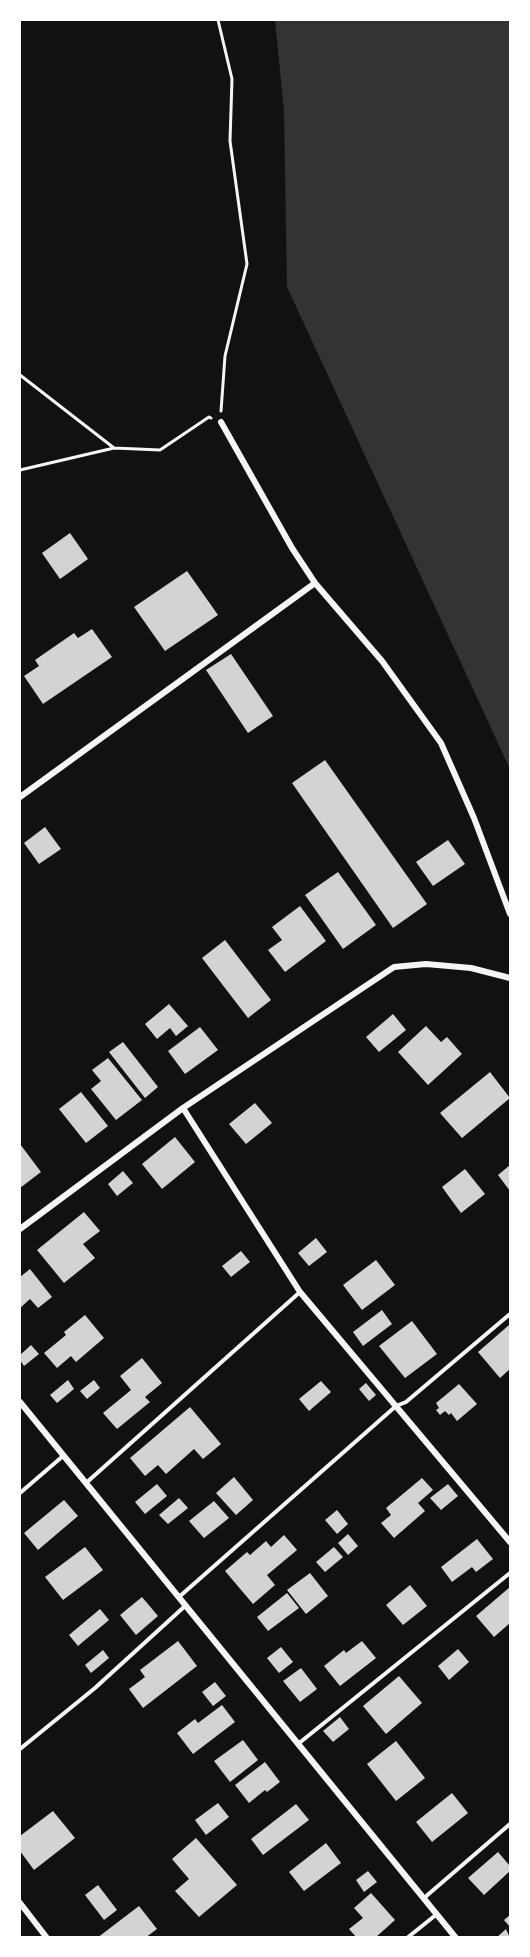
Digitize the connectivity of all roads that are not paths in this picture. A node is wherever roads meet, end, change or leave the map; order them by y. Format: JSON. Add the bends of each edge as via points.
{"nodes":[{"id":1,"x":221,"y":422,"type":"road end"},
{"id":2,"x":315,"y":583,"type":"junction"},
{"id":3,"x":20,"y":797,"type":"edge"},
{"id":4,"x":510,"y":914,"type":"edge"},
{"id":5,"x":510,"y":978,"type":"edge"},
{"id":6,"x":183,"y":1108,"type":"junction"},
{"id":7,"x":20,"y":1229,"type":"edge"},
{"id":8,"x":300,"y":1292,"type":"junction"},
{"id":9,"x":510,"y":1314,"type":"edge"},
{"id":10,"x":20,"y":1402,"type":"edge"},
{"id":11,"x":396,"y":1406,"type":"junction"},
{"id":12,"x":63,"y":1456,"type":"junction"},
{"id":13,"x":86,"y":1483,"type":"junction"},
{"id":14,"x":20,"y":1493,"type":"edge"},
{"id":15,"x":510,"y":1542,"type":"edge"},
{"id":16,"x":510,"y":1573,"type":"edge"},
{"id":17,"x":179,"y":1598,"type":"junction"},
{"id":18,"x":185,"y":1605,"type":"junction"},
{"id":19,"x":298,"y":1743,"type":"junction"},
{"id":20,"x":20,"y":1749,"type":"edge"},
{"id":21,"x":510,"y":1824,"type":"edge"},
{"id":22,"x":424,"y":1898,"type":"junction"},
{"id":23,"x":20,"y":1903,"type":"edge"},
{"id":24,"x":438,"y":1914,"type":"junction"},
{"id":25,"x":47,"y":1938,"type":"edge"},
{"id":26,"x":407,"y":1938,"type":"edge"},
{"id":27,"x":456,"y":1938,"type":"edge"}],
"edges":[{"from":1,"to":2,"type":"street","via":[[291,548]]},
{"from":2,"to":3,"type":"street"},
{"from":2,"to":4,"type":"street","via":[[381,661],[441,743]]},
{"from":5,"to":6,"type":"street","via":[[471,968],[426,964],[394,967]]},
{"from":6,"to":7,"type":"street"},
{"from":6,"to":8,"type":"street"},
{"from":8,"to":11,"type":"street"},
{"from":8,"to":13,"type":"lane"},
{"from":9,"to":11,"type":"lane","via":[[406,1402]]},
{"from":10,"to":12,"type":"street"},
{"from":11,"to":15,"type":"street"},
{"from":11,"to":17,"type":"lane"},
{"from":12,"to":13,"type":"street"},
{"from":12,"to":14,"type":"lane"},
{"from":13,"to":17,"type":"street"},
{"from":16,"to":19,"type":"lane"},
{"from":17,"to":18,"type":"street"},
{"from":18,"to":19,"type":"street"},
{"from":18,"to":20,"type":"lane","via":[[95,1688]]},
{"from":19,"to":22,"type":"street"},
{"from":21,"to":22,"type":"lane"},
{"from":22,"to":24,"type":"street"},
{"from":23,"to":25,"type":"street"},
{"from":24,"to":26,"type":"lane"},
{"from":24,"to":27,"type":"street"}]}
